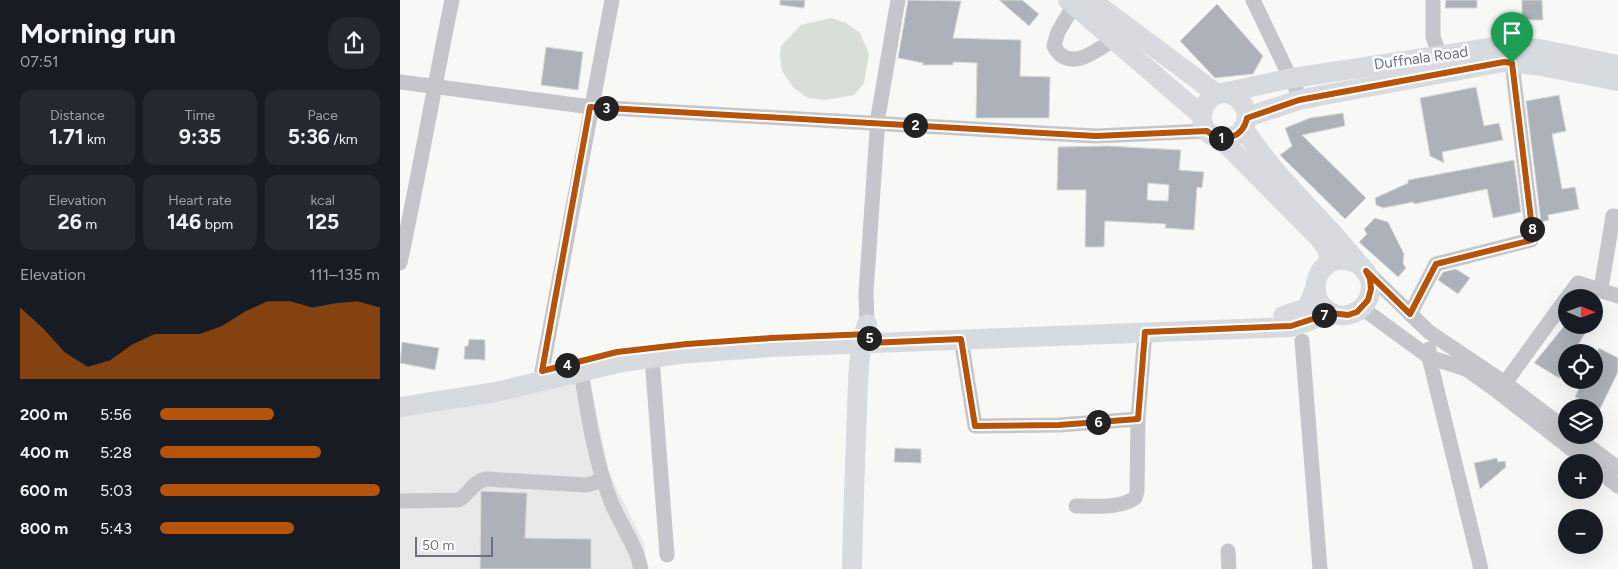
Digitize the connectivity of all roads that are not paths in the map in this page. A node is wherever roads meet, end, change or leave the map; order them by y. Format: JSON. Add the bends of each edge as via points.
{"nodes":[{"id":1,"x":452,"y":0,"type":"edge"},
{"id":2,"x":612,"y":0,"type":"edge"},
{"id":3,"x":898,"y":0,"type":"edge"},
{"id":4,"x":1253,"y":0,"type":"edge"},
{"id":5,"x":1433,"y":0,"type":"edge"},
{"id":6,"x":1078,"y":2,"type":"edge"},
{"id":7,"x":1114,"y":39,"type":"junction"},
{"id":8,"x":1440,"y":55,"type":"junction"},
{"id":9,"x":1512,"y":63,"type":"junction"},
{"id":10,"x":1618,"y":65,"type":"edge"},
{"id":11,"x":1293,"y":78,"type":"junction"},
{"id":12,"x":1618,"y":81,"type":"edge"},
{"id":13,"x":400,"y":82,"type":"edge"},
{"id":14,"x":434,"y":87,"type":"junction"},
{"id":15,"x":1221,"y":93,"type":"junction"},
{"id":16,"x":1299,"y":100,"type":"junction"},
{"id":17,"x":590,"y":107,"type":"junction"},
{"id":18,"x":878,"y":123,"type":"junction"},
{"id":19,"x":1245,"y":123,"type":"junction"},
{"id":20,"x":1210,"y":128,"type":"junction"},
{"id":21,"x":1618,"y":217,"type":"edge"},
{"id":22,"x":400,"y":263,"type":"edge"},
{"id":23,"x":1362,"y":268,"type":"junction"},
{"id":24,"x":1322,"y":269,"type":"junction"},
{"id":25,"x":1315,"y":289,"type":"junction"},
{"id":26,"x":1574,"y":289,"type":"edge"},
{"id":27,"x":1601,"y":289,"type":"joint"},
{"id":28,"x":1603,"y":290,"type":"edge"},
{"id":29,"x":1618,"y":296,"type":"edge"},
{"id":30,"x":1362,"y":308,"type":"junction"},
{"id":31,"x":1558,"y":310,"type":"edge"},
{"id":32,"x":1331,"y":313,"type":"junction"},
{"id":33,"x":1410,"y":314,"type":"junction"},
{"id":34,"x":1145,"y":332,"type":"junction"},
{"id":35,"x":1429,"y":332,"type":"junction"},
{"id":36,"x":866,"y":336,"type":"junction"},
{"id":37,"x":961,"y":339,"type":"junction"},
{"id":38,"x":1302,"y":341,"type":"dead end"},
{"id":39,"x":1429,"y":357,"type":"junction"},
{"id":40,"x":652,"y":358,"type":"junction"},
{"id":41,"x":542,"y":371,"type":"junction"},
{"id":42,"x":581,"y":371,"type":"junction"},
{"id":43,"x":1505,"y":383,"type":"junction"},
{"id":44,"x":400,"y":398,"type":"edge"},
{"id":45,"x":400,"y":407,"type":"edge"},
{"id":46,"x":1138,"y":419,"type":"junction"},
{"id":47,"x":1558,"y":423,"type":"edge"},
{"id":48,"x":1586,"y":444,"type":"edge"},
{"id":49,"x":1578,"y":454,"type":"edge"},
{"id":50,"x":1618,"y":468,"type":"edge"},
{"id":51,"x":1603,"y":474,"type":"edge"},
{"id":52,"x":602,"y":478,"type":"junction"},
{"id":53,"x":1618,"y":486,"type":"edge"},
{"id":54,"x":400,"y":501,"type":"edge"},
{"id":55,"x":1076,"y":506,"type":"dead end"},
{"id":56,"x":1228,"y":551,"type":"dead end"},
{"id":57,"x":666,"y":555,"type":"dead end"},
{"id":58,"x":641,"y":569,"type":"edge"},
{"id":59,"x":852,"y":569,"type":"edge"},
{"id":60,"x":860,"y":569,"type":"edge"},
{"id":61,"x":1229,"y":569,"type":"edge"},
{"id":62,"x":1320,"y":569,"type":"edge"},
{"id":63,"x":1481,"y":569,"type":"edge"}],
"edges":[{"from":1,"to":14,"type":"street"},
{"from":2,"to":17,"type":"street"},
{"from":3,"to":18,"type":"street"},
{"from":4,"to":11,"type":"street"},
{"from":5,"to":8,"type":"street","via":[[1433,37]]},
{"from":6,"to":7,"type":"main road"},
{"from":6,"to":7,"type":"street","via":[[1058,32],[1054,46],[1057,51],[1070,58],[1085,58]]},
{"from":6,"to":15,"type":"main road"},
{"from":7,"to":20,"type":"main road"},
{"from":8,"to":10,"type":"main road","name":"Duffnala Road","via":[[1503,46],[1540,49]]},
{"from":8,"to":11,"type":"main road","name":"Duffnala Road"},
{"from":9,"to":12,"type":"main road"},
{"from":9,"to":16,"type":"main road"},
{"from":9,"to":33,"type":"street","via":[[1532,240],[1436,264]]},
{"from":11,"to":15,"type":"main road","name":"Duffnala Road"},
{"from":11,"to":16,"type":"street"},
{"from":13,"to":14,"type":"street"},
{"from":14,"to":17,"type":"street"},
{"from":14,"to":22,"type":"street"},
{"from":15,"to":19,"type":"main road","via":[[1232,94],[1243,103]]},
{"from":15,"to":20,"type":"main road","via":[[1206,102]]},
{"from":16,"to":19,"type":"main road"},
{"from":17,"to":18,"type":"street"},
{"from":17,"to":41,"type":"street"},
{"from":18,"to":20,"type":"street","via":[[1096,136]]},
{"from":18,"to":36,"type":"street"},
{"from":19,"to":20,"type":"main road","via":[[1233,137]]},
{"from":19,"to":23,"type":"main road","via":[[1273,168]]},
{"from":20,"to":24,"type":"main road","via":[[1320,238],[1328,250],[1330,262]]},
{"from":21,"to":27,"type":"street","via":[[1613,216]]},
{"from":23,"to":24,"type":"main road","via":[[1346,259],[1336,260]]},
{"from":23,"to":30,"type":"main road","via":[[1370,279],[1371,289]]},
{"from":23,"to":33,"type":"street"},
{"from":24,"to":25,"type":"main road"},
{"from":25,"to":32,"type":"main road","via":[[1320,304]]},
{"from":25,"to":36,"type":"main road","via":[[1307,308],[1289,315]]},
{"from":26,"to":27,"type":"street","via":[[1578,283]]},
{"from":28,"to":29,"type":"street"},
{"from":30,"to":32,"type":"main road","via":[[1348,315]]},
{"from":30,"to":39,"type":"street"},
{"from":31,"to":43,"type":"street"},
{"from":32,"to":34,"type":"main road","via":[[1291,326]]},
{"from":33,"to":35,"type":"street"},
{"from":34,"to":37,"type":"main road"},
{"from":34,"to":46,"type":"street"},
{"from":35,"to":39,"type":"street"},
{"from":35,"to":43,"type":"street"},
{"from":36,"to":37,"type":"main road"},
{"from":36,"to":40,"type":"main road"},
{"from":36,"to":41,"type":"main road","via":[[687,344],[617,352]]},
{"from":36,"to":59,"type":"main road","via":[[854,466]]},
{"from":36,"to":60,"type":"main road"},
{"from":37,"to":46,"type":"street","via":[[975,426],[1059,425]]},
{"from":38,"to":62,"type":"street"},
{"from":39,"to":49,"type":"street","via":[[1466,369]]},
{"from":39,"to":63,"type":"street"},
{"from":40,"to":42,"type":"main road"},
{"from":40,"to":57,"type":"street"},
{"from":41,"to":44,"type":"main road"},
{"from":42,"to":45,"type":"main road","via":[[496,392]]},
{"from":42,"to":52,"type":"street"},
{"from":43,"to":47,"type":"street"},
{"from":46,"to":55,"type":"street","via":[[1135,498],[1115,506]]},
{"from":48,"to":50,"type":"street"},
{"from":51,"to":53,"type":"street"},
{"from":52,"to":54,"type":"street","via":[[586,485],[485,479],[471,486],[464,498],[458,500]]},
{"from":52,"to":58,"type":"street"},
{"from":56,"to":61,"type":"street"}]}
